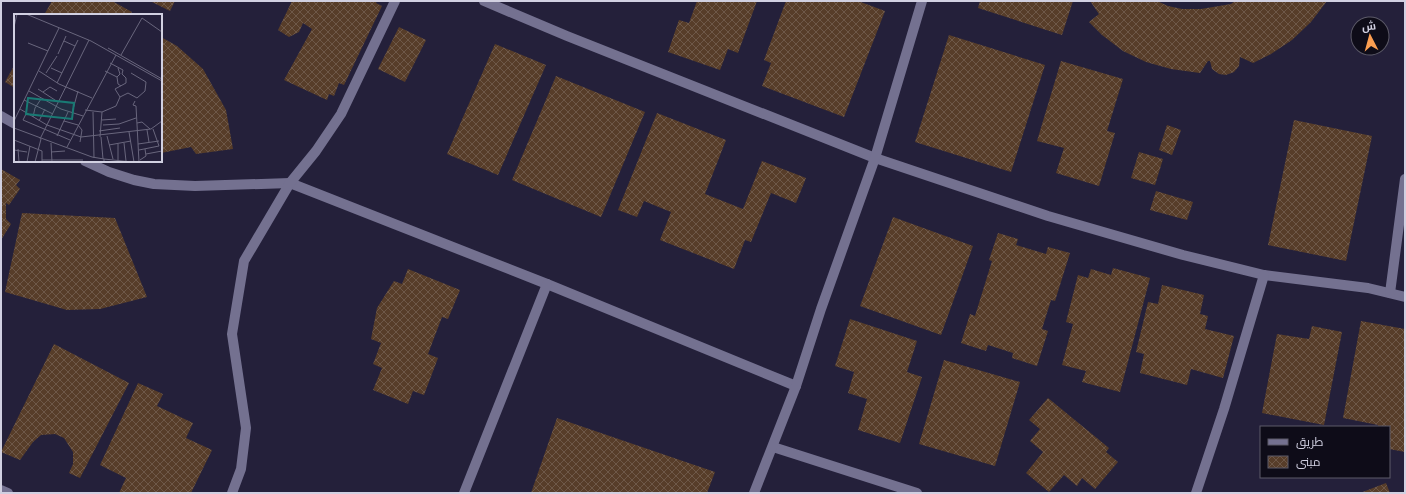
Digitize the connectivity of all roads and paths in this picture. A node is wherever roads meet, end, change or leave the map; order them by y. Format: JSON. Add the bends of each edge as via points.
{"nodes":[{"id":1,"x":395,"y":1,"type":"edge"},
{"id":2,"x":484,"y":1,"type":"edge"},
{"id":3,"x":922,"y":1,"type":"edge"},
{"id":4,"x":1,"y":116,"type":"edge"},
{"id":5,"x":14,"y":123,"type":"edge"},
{"id":6,"x":875,"y":158,"type":"junction"},
{"id":7,"x":88,"y":162,"type":"edge"},
{"id":8,"x":1405,"y":179,"type":"edge"},
{"id":9,"x":290,"y":183,"type":"junction"},
{"id":10,"x":1264,"y":275,"type":"junction"},
{"id":11,"x":547,"y":284,"type":"junction"},
{"id":12,"x":1390,"y":293,"type":"junction"},
{"id":13,"x":1405,"y":297,"type":"edge"},
{"id":14,"x":796,"y":386,"type":"junction"},
{"id":15,"x":773,"y":447,"type":"junction"},
{"id":16,"x":1,"y":490,"type":"edge"},
{"id":17,"x":8,"y":493,"type":"edge"},
{"id":18,"x":232,"y":493,"type":"edge"},
{"id":19,"x":464,"y":493,"type":"edge"},
{"id":20,"x":754,"y":493,"type":"edge"},
{"id":21,"x":917,"y":493,"type":"edge"},
{"id":22,"x":1196,"y":493,"type":"edge"}],
"edges":[{"from":1,"to":9,"type":"street","via":[[341,114]]},
{"from":2,"to":6,"type":"street"},
{"from":3,"to":6,"type":"street"},
{"from":4,"to":5,"type":"street"},
{"from":6,"to":10,"type":"street","via":[[1048,216],[1183,255]]},
{"from":6,"to":14,"type":"street"},
{"from":7,"to":9,"type":"street","via":[[108,172],[154,184],[195,186]]},
{"from":8,"to":12,"type":"street"},
{"from":9,"to":11,"type":"street"},
{"from":9,"to":18,"type":"street","via":[[244,261],[232,334],[246,428],[241,469]]},
{"from":10,"to":12,"type":"street"},
{"from":10,"to":22,"type":"street"},
{"from":11,"to":14,"type":"street"},
{"from":11,"to":19,"type":"street"},
{"from":12,"to":13,"type":"street"},
{"from":14,"to":15,"type":"street"},
{"from":15,"to":20,"type":"street"},
{"from":15,"to":21,"type":"street"},
{"from":16,"to":17,"type":"street"}]}
